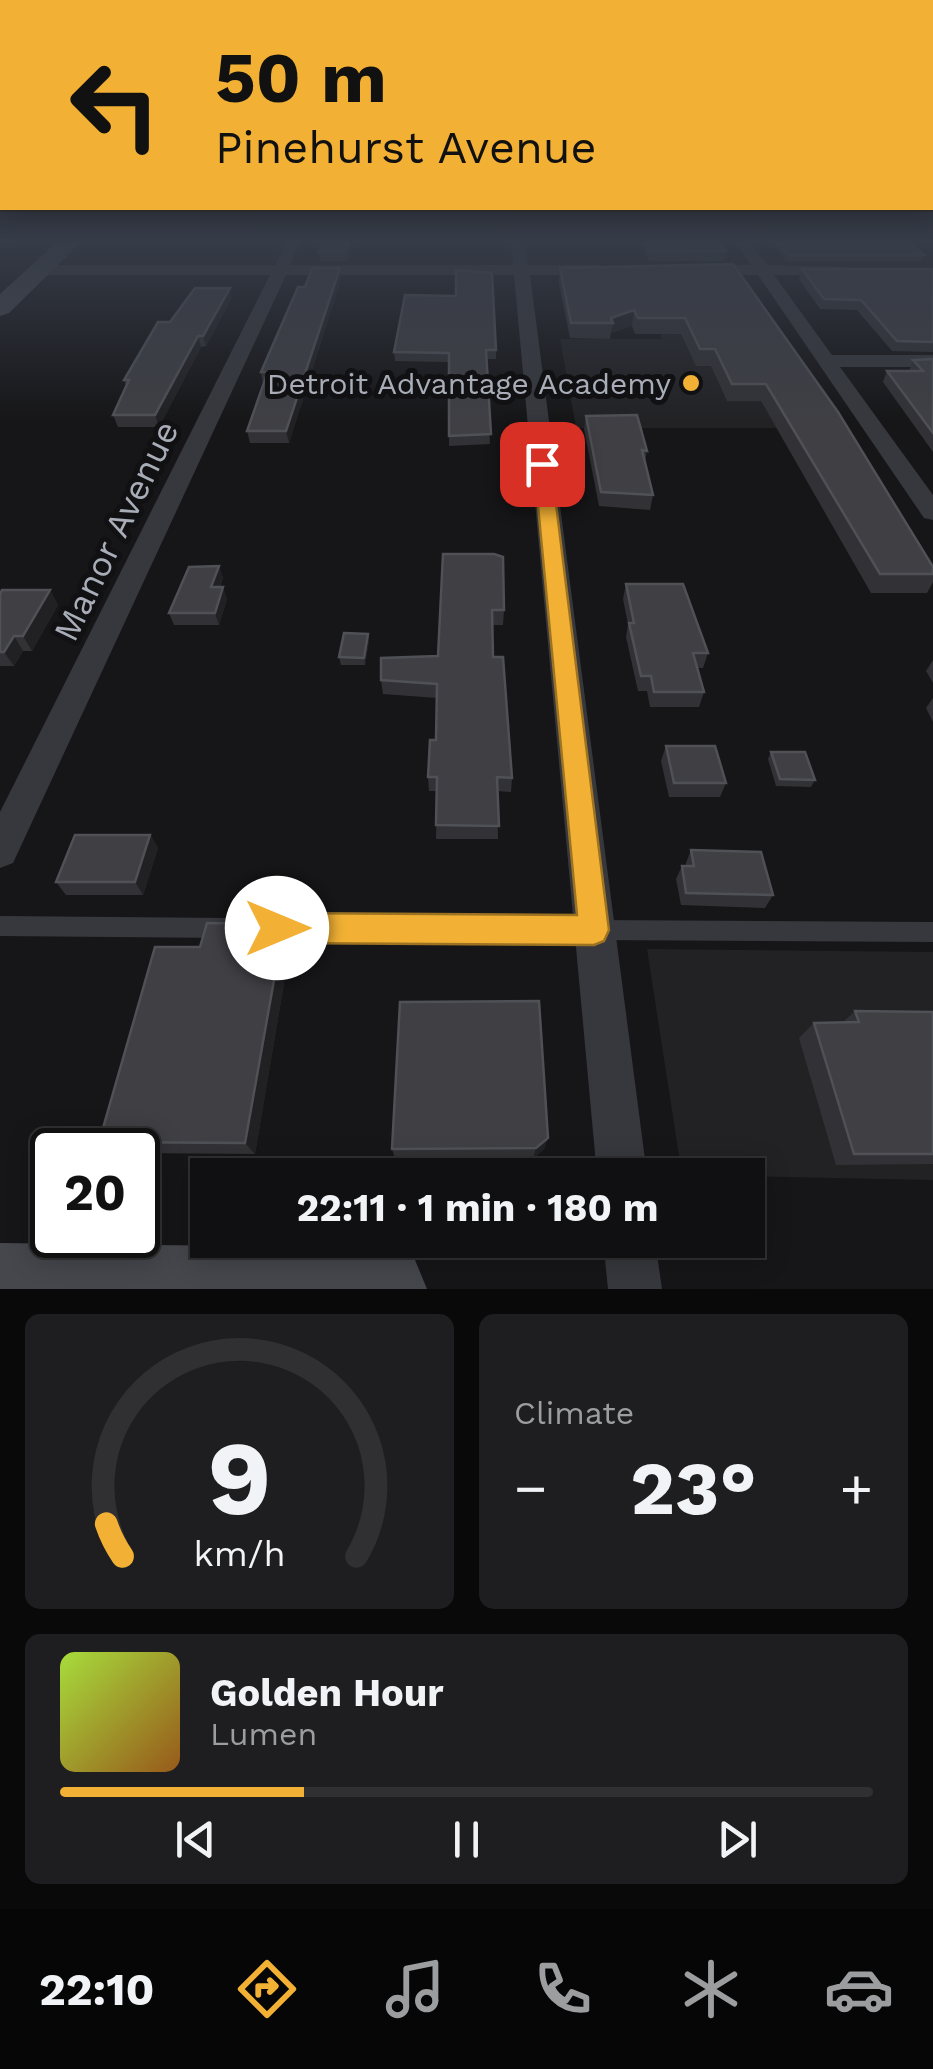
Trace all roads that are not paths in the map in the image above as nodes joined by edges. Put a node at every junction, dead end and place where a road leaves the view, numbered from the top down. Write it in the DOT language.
graph roads {
  1 [pos="266,301"];
  2 [pos="525,301"];
  3 [pos="784,301"];
  4 [pos="825,361"];
  5 [pos="933,361"];
  6 [pos="931,507"];
  7 [pos="0,851"];
  8 [pos="0,926"];
  9 [pos="594,930"];
  10 [pos="933,932"];
  11 [pos="620,1158"];
  12 [pos="632,1258"];
  13 [pos="0,1284"];
  14 [pos="386,1289"];
  15 [pos="635,1289"];
  1 -- 7 [label="street, Manor Avenue"];
  2 -- 9 [label="street"];
  3 -- 4 [label="street"];
  4 -- 5 [label="street"];
  4 -- 6 [label="street"];
  8 -- 9 [label="lane"];
  9 -- 10 [label="lane"];
  9 -- 11 [label="street"];
  12 -- 15 [label="street"];
  13 -- 14 [label="street"];
}
